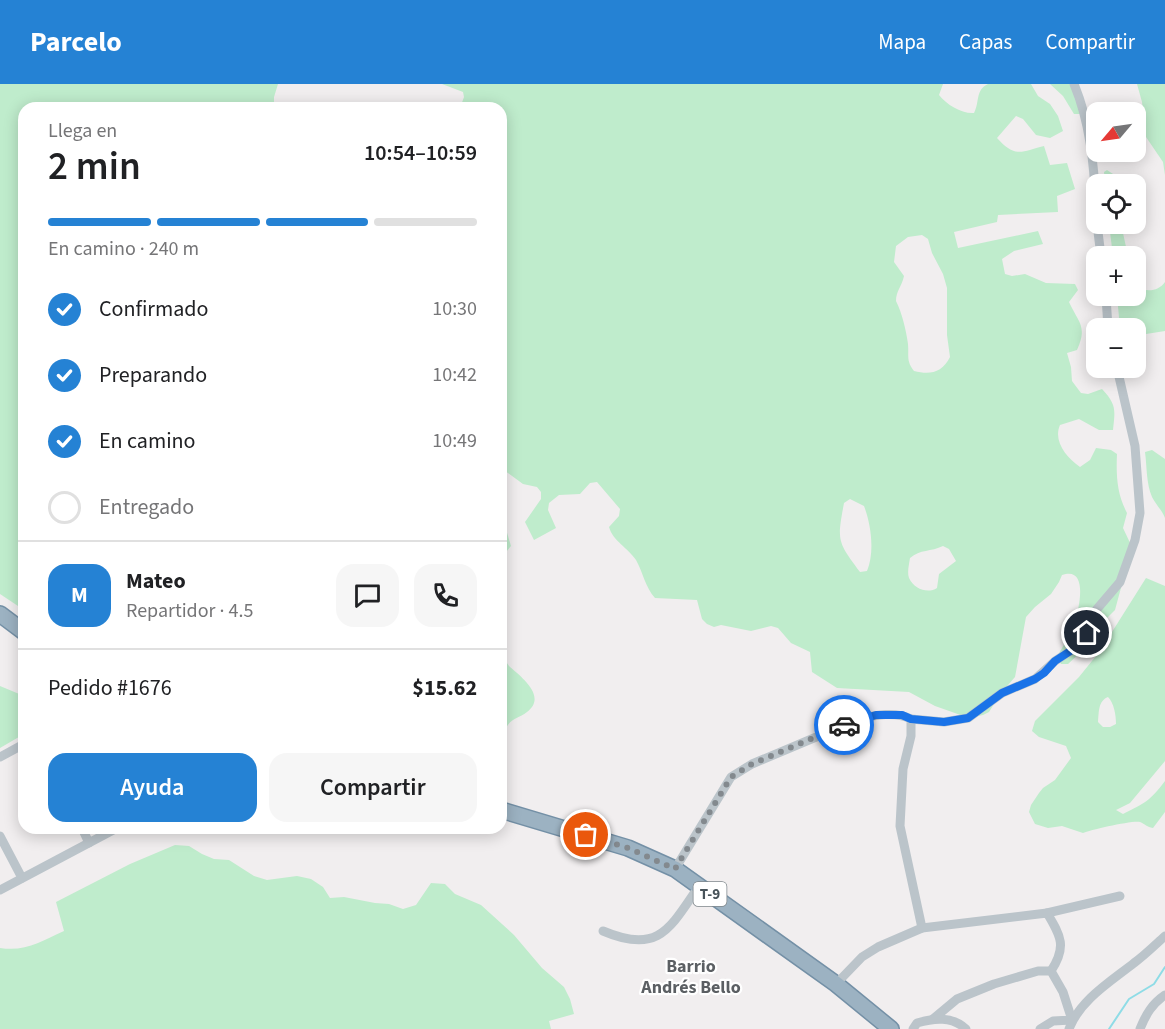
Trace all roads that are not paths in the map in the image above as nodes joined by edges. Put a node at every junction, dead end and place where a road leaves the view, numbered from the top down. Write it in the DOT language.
graph roads {
  1 [pos="1074,84"];
  2 [pos="1092,174"];
  3 [pos="1119,378"];
  4 [pos="0,614"];
  5 [pos="18,628"];
  6 [pos="911,719"];
  7 [pos="18,747"];
  8 [pos="0,757"];
  9 [pos="507,812"];
  10 [pos="85,834"];
  11 [pos="106,834"];
  12 [pos="0,836"];
  13 [pos="89,843"];
  14 [pos="675,869"];
  15 [pos="22,878"];
  16 [pos="699,886"];
  17 [pos="0,890"];
  18 [pos="1120,896"];
  19 [pos="1047,913"];
  20 [pos="922,928"];
  21 [pos="603,931"];
  22 [pos="1165,936"];
  23 [pos="1051,971"];
  24 [pos="836,984"];
  25 [pos="1165,995"];
  26 [pos="933,1018"];
  27 [pos="1071,1025"];
  28 [pos="891,1029"];
  29 [pos="914,1029"];
  30 [pos="966,1029"];
  31 [pos="1040,1029"];
  32 [pos="1140,1029"];
  1 -- 2 [label="street"];
  3 -- 6 [label="street"];
  4 -- 5 [label="highway"];
  6 -- 14 [label="street"];
  6 -- 20 [label="street"];
  7 -- 8 [label="street"];
  9 -- 14 [label="highway, T-9"];
  10 -- 13 [label="street"];
  11 -- 13 [label="street"];
  12 -- 15 [label="street"];
  13 -- 15 [label="street"];
  14 -- 16 [label="highway, T-9"];
  15 -- 17 [label="street"];
  16 -- 21 [label="street"];
  16 -- 24 [label="highway, T-9"];
  18 -- 19 [label="street"];
  19 -- 20 [label="street"];
  19 -- 23 [label="street"];
  20 -- 24 [label="street"];
  22 -- 27 [label="street"];
  23 -- 26 [label="street"];
  23 -- 27 [label="street"];
  24 -- 28 [label="highway, T-9"];
  25 -- 32 [label="street"];
  26 -- 29 [label="street"];
  26 -- 30 [label="street"];
  27 -- 31 [label="street"];
}
